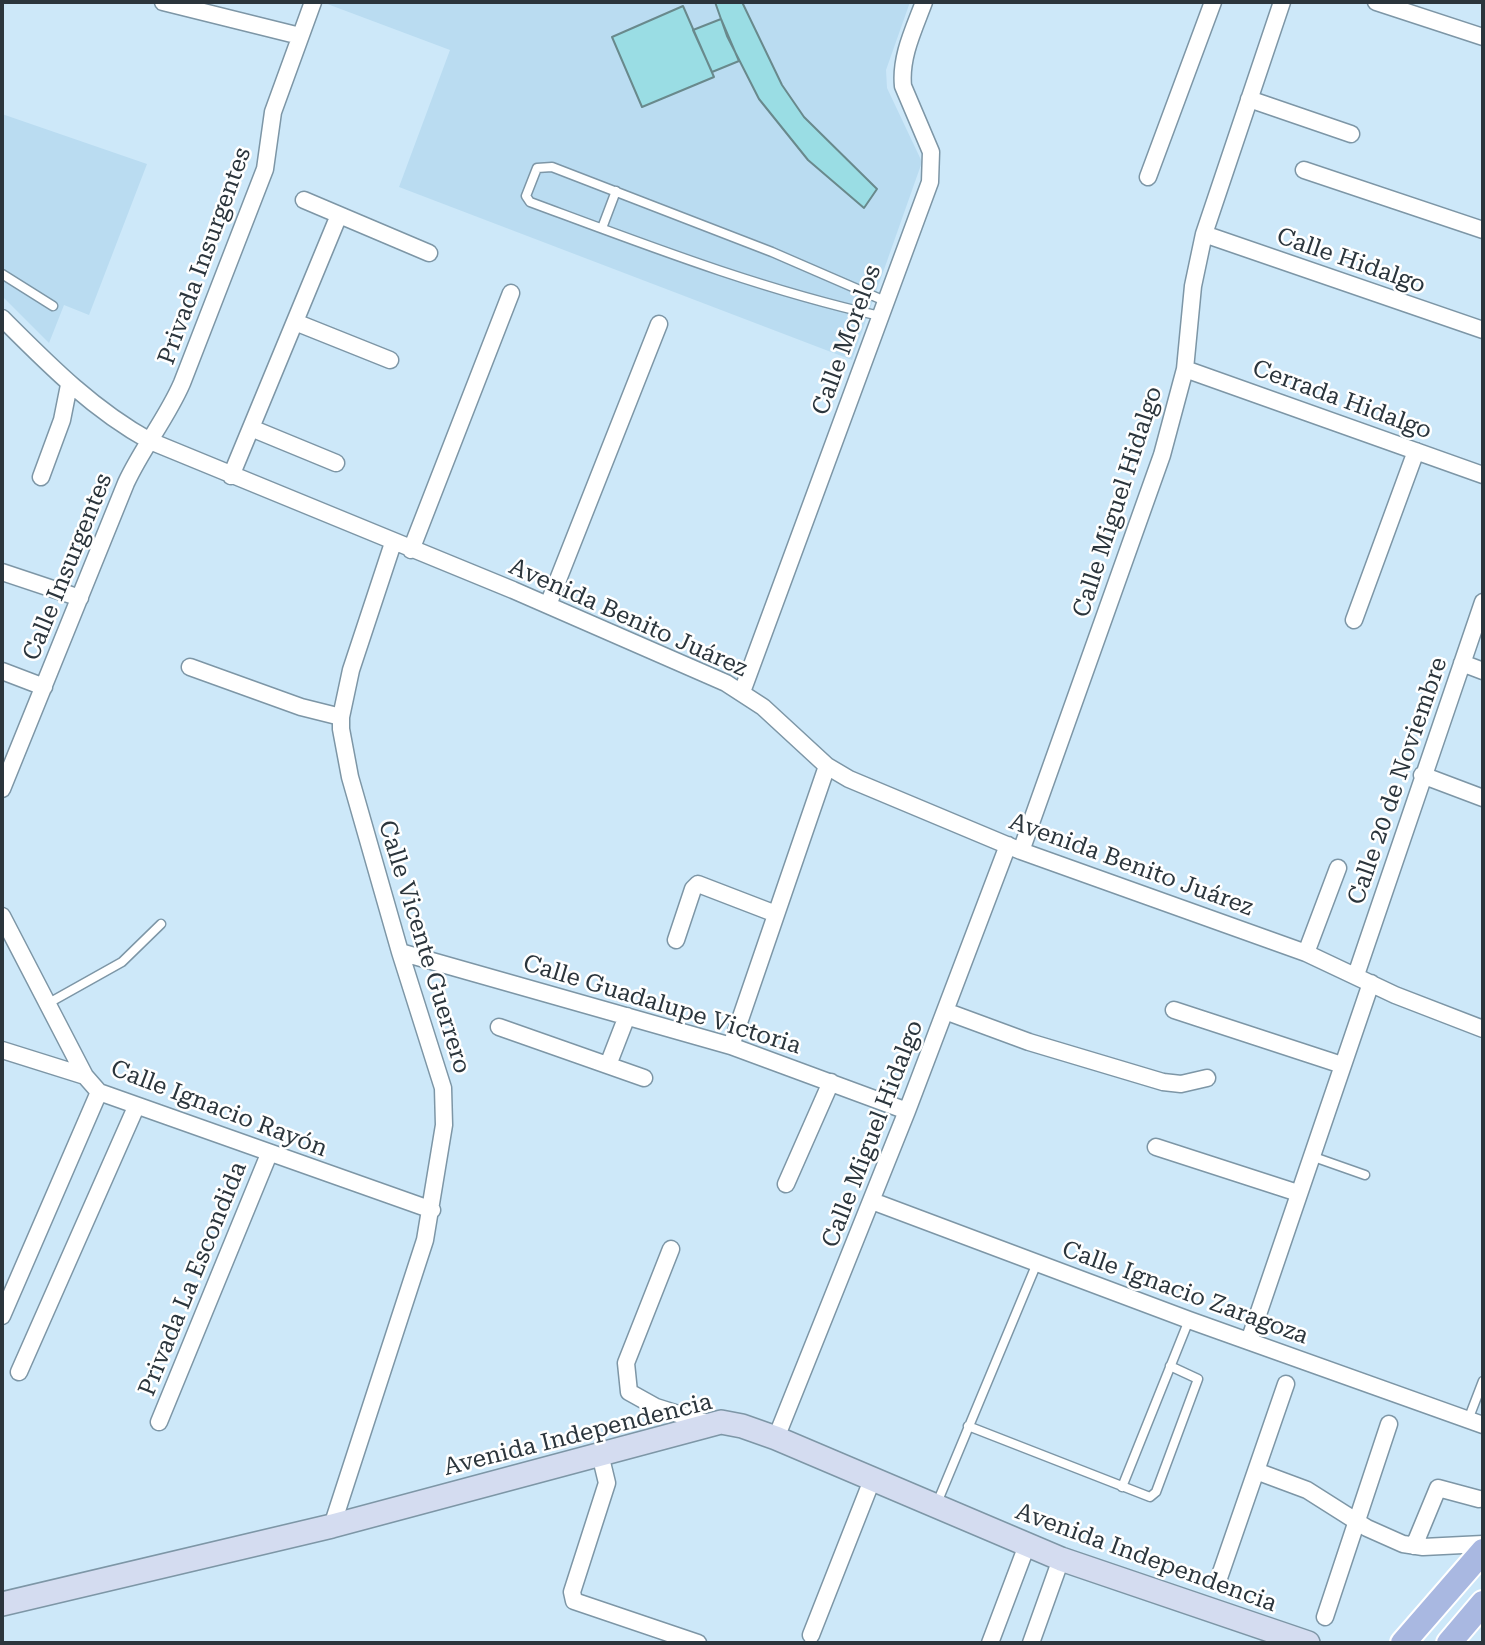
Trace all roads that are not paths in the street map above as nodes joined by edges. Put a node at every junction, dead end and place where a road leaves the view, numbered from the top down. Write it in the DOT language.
graph roads {
  1 [pos="163,2"];
  2 [pos="313,2"];
  3 [pos="924,2"];
  4 [pos="1213,2"];
  5 [pos="1282,2"];
  6 [pos="1376,2"];
  7 [pos="300,36"];
  8 [pos="1483,37"];
  9 [pos="1250,99"];
  10 [pos="1352,134"];
  11 [pos="1304,170"];
  12 [pos="1148,177"];
  13 [pos="616,191"];
  14 [pos="304,200"];
  15 [pos="339,215"];
  16 [pos="602,228"];
  17 [pos="1483,230"];
  18 [pos="1204,234"];
  19 [pos="429,253"];
  20 [pos="2,274"];
  21 [pos="510,293"];
  22 [pos="53,306"];
  23 [pos="883,309"];
  24 [pos="2,318"];
  25 [pos="295,322"];
  26 [pos="659,324"];
  27 [pos="1483,330"];
  28 [pos="390,360"];
  29 [pos="1185,369"];
  30 [pos="69,385"];
  31 [pos="251,428"];
  32 [pos="150,441"];
  33 [pos="1416,451"];
  34 [pos="336,463"];
  35 [pos="1483,475"];
  36 [pos="231,476"];
  37 [pos="41,477"];
  38 [pos="393,543"];
  39 [pos="411,550"];
  40 [pos="2,572"];
  41 [pos="80,598"];
  42 [pos="1483,603"];
  43 [pos="548,605"];
  44 [pos="1354,620"];
  45 [pos="1462,663"];
  46 [pos="190,667"];
  47 [pos="2,671"];
  48 [pos="1483,671"];
  49 [pos="44,687"];
  50 [pos="742,692"];
  51 [pos="341,717"];
  52 [pos="827,766"];
  53 [pos="1422,775"];
  54 [pos="2,789"];
  55 [pos="1483,798"];
  56 [pos="1014,848"];
  57 [pos="1338,868"];
  58 [pos="776,914"];
  59 [pos="2,916"];
  60 [pos="161,924"];
  61 [pos="676,940"];
  62 [pos="400,952"];
  63 [pos="1306,953"];
  64 [pos="1356,975"];
  65 [pos="1371,983"];
  66 [pos="47,1004"];
  67 [pos="1174,1010"];
  68 [pos="945,1011"];
  69 [pos="627,1016"];
  70 [pos="499,1027"];
  71 [pos="1483,1029"];
  72 [pos="730,1046"];
  73 [pos="2,1050"];
  74 [pos="608,1065"];
  75 [pos="1342,1065"];
  76 [pos="85,1076"];
  77 [pos="644,1078"];
  78 [pos="1207,1078"];
  79 [pos="831,1082"];
  80 [pos="100,1091"];
  81 [pos="136,1107"];
  82 [pos="907,1111"];
  83 [pos="1156,1147"];
  84 [pos="269,1154"];
  85 [pos="1311,1156"];
  86 [pos="1365,1175"];
  87 [pos="786,1184"];
  88 [pos="1298,1193"];
  89 [pos="872,1201"];
  90 [pos="432,1210"];
  91 [pos="671,1249"];
  92 [pos="1037,1263"];
  93 [pos="2,1316"];
  94 [pos="1189,1320"];
  95 [pos="1249,1340"];
  96 [pos="1170,1366"];
  97 [pos="19,1372"];
  98 [pos="1483,1381"];
  99 [pos="1286,1384"];
  100 [pos="159,1422"];
  101 [pos="1476,1422"];
  102 [pos="710,1424"];
  103 [pos="1389,1424"];
  104 [pos="968,1426"];
  105 [pos="776,1438"];
  106 [pos="600,1454"];
  107 [pos="1256,1471"];
  108 [pos="872,1480"];
  109 [pos="1122,1487"];
  110 [pos="1479,1499"];
  111 [pos="935,1505"];
  112 [pos="1356,1522"];
  113 [pos="332,1527"];
  114 [pos="1483,1544"];
  115 [pos="1027,1545"];
  116 [pos="1414,1546"];
  117 [pos="1483,1551"];
  118 [pos="1062,1559"];
  119 [pos="1219,1578"];
  120 [pos="1483,1603"];
  121 [pos="2,1604"];
  122 [pos="1325,1618"];
  123 [pos="811,1635"];
  124 [pos="698,1643"];
  125 [pos="990,1643"];
  126 [pos="1031,1643"];
  127 [pos="1308,1643"];
  128 [pos="1404,1643"];
  129 [pos="1449,1643"];
  1 -- 7 [label="street"];
  2 -- 7 [label="street, Privada Insurgentes"];
  3 -- 23 [label="street, Calle Morelos"];
  4 -- 12 [label="street"];
  5 -- 9 [label="street, Calle Miguel Hidalgo"];
  6 -- 8 [label="street"];
  7 -- 32 [label="street, Privada Insurgentes"];
  9 -- 10 [label="street"];
  9 -- 18 [label="street, Calle Miguel Hidalgo"];
  11 -- 17 [label="street"];
  13 -- 16 [label="lane"];
  13 -- 16 [label="lane"];
  13 -- 23 [label="lane"];
  14 -- 15 [label="street"];
  15 -- 19 [label="street"];
  15 -- 25 [label="street"];
  16 -- 23 [label="lane"];
  18 -- 27 [label="street, Calle Hidalgo"];
  18 -- 29 [label="street, Calle Miguel Hidalgo"];
  20 -- 22 [label="lane"];
  21 -- 39 [label="street"];
  23 -- 50 [label="street, Calle Morelos"];
  24 -- 30 [label="street, Avenida Benito Juárez"];
  25 -- 28 [label="street"];
  25 -- 31 [label="street"];
  26 -- 43 [label="street"];
  29 -- 33 [label="street, Cerrada Hidalgo"];
  29 -- 56 [label="street, Calle Miguel Hidalgo"];
  30 -- 32 [label="street, Avenida Benito Juárez"];
  30 -- 37 [label="street"];
  31 -- 34 [label="street"];
  31 -- 36 [label="street"];
  32 -- 36 [label="street, Avenida Benito Juárez"];
  32 -- 41 [label="street, Calle Insurgentes"];
  33 -- 35 [label="street, Cerrada Hidalgo"];
  33 -- 44 [label="street"];
  36 -- 38 [label="street, Avenida Benito Juárez"];
  38 -- 39 [label="street, Avenida Benito Juárez"];
  38 -- 51 [label="street, Calle Vicente Guerrero"];
  39 -- 43 [label="street, Avenida Benito Juárez"];
  40 -- 41 [label="street"];
  41 -- 49 [label="street, Calle Insurgentes"];
  42 -- 45 [label="street, Calle 20 de Noviembre"];
  43 -- 50 [label="street, Avenida Benito Juárez"];
  45 -- 48 [label="street"];
  45 -- 53 [label="street, Calle 20 de Noviembre"];
  46 -- 51 [label="street"];
  47 -- 49 [label="street"];
  49 -- 54 [label="street, Calle Insurgentes"];
  50 -- 52 [label="street, Avenida Benito Juárez"];
  51 -- 62 [label="street, Calle Vicente Guerrero"];
  52 -- 56 [label="street, Avenida Benito Juárez"];
  52 -- 58 [label="street"];
  53 -- 55 [label="street"];
  53 -- 64 [label="street, Calle 20 de Noviembre"];
  56 -- 63 [label="street, Avenida Benito Juárez"];
  56 -- 68 [label="street, Calle Miguel Hidalgo"];
  57 -- 63 [label="street"];
  58 -- 61 [label="street"];
  58 -- 72 [label="street"];
  59 -- 66 [label="street, Calle Ignacio Rayón"];
  60 -- 66 [label="lane"];
  62 -- 69 [label="street, Calle Guadalupe Victoria"];
  62 -- 90 [label="street, Calle Vicente Guerrero"];
  63 -- 64 [label="street, Avenida Benito Juárez"];
  64 -- 65 [label="street, Avenida Benito Juárez"];
  65 -- 71 [label="street, Avenida Benito Juárez"];
  65 -- 75 [label="street"];
  66 -- 76 [label="street, Calle Ignacio Rayón"];
  67 -- 75 [label="street"];
  68 -- 78 [label="street"];
  68 -- 82 [label="street, Calle Miguel Hidalgo"];
  69 -- 72 [label="street, Calle Guadalupe Victoria"];
  69 -- 74 [label="street"];
  70 -- 74 [label="street"];
  72 -- 79 [label="street, Calle Guadalupe Victoria"];
  73 -- 76 [label="street"];
  74 -- 77 [label="street"];
  75 -- 85 [label="street"];
  76 -- 80 [label="street, Calle Ignacio Rayón"];
  79 -- 82 [label="street, Calle Guadalupe Victoria"];
  79 -- 87 [label="street"];
  80 -- 81 [label="street, Calle Ignacio Rayón"];
  80 -- 93 [label="street"];
  81 -- 84 [label="street, Calle Ignacio Rayón"];
  81 -- 97 [label="street"];
  82 -- 89 [label="street, Calle Miguel Hidalgo"];
  83 -- 88 [label="street"];
  84 -- 90 [label="street, Calle Ignacio Rayón"];
  84 -- 100 [label="street, Privada La Escondida"];
  85 -- 86 [label="lane"];
  85 -- 88 [label="street"];
  88 -- 95 [label="street"];
  89 -- 92 [label="street, Calle Ignacio Zaragoza"];
  89 -- 105 [label="street, Calle Miguel Hidalgo"];
  90 -- 113 [label="street, Calle Vicente Guerrero"];
  91 -- 102 [label="street"];
  92 -- 94 [label="street, Calle Ignacio Zaragoza"];
  92 -- 104 [label="lane"];
  94 -- 95 [label="street, Calle Ignacio Zaragoza"];
  94 -- 96 [label="lane"];
  95 -- 101 [label="street, Calle Ignacio Zaragoza"];
  96 -- 109 [label="lane"];
  96 -- 109 [label="lane"];
  98 -- 101 [label="lane"];
  99 -- 107 [label="street"];
  102 -- 105 [label="street, Avenida Independencia"];
  102 -- 106 [label="street, Avenida Independencia"];
  103 -- 112 [label="street"];
  104 -- 109 [label="lane"];
  104 -- 111 [label="lane"];
  105 -- 108 [label="street, Avenida Independencia"];
  106 -- 113 [label="street, Avenida Independencia"];
  106 -- 124 [label="street"];
  107 -- 112 [label="street"];
  107 -- 119 [label="street"];
  108 -- 111 [label="street, Avenida Independencia"];
  108 -- 123 [label="street"];
  110 -- 116 [label="street"];
  111 -- 115 [label="street, Avenida Independencia"];
  112 -- 116 [label="street"];
  112 -- 122 [label="street"];
  113 -- 121 [label="street, Avenida Independencia"];
  114 -- 116 [label="street"];
  115 -- 118 [label="street, Avenida Independencia"];
  115 -- 125 [label="street"];
  117 -- 128 [label="main road"];
  118 -- 126 [label="street"];
  118 -- 127 [label="street, Avenida Independencia"];
  120 -- 129 [label="main road"];
}
